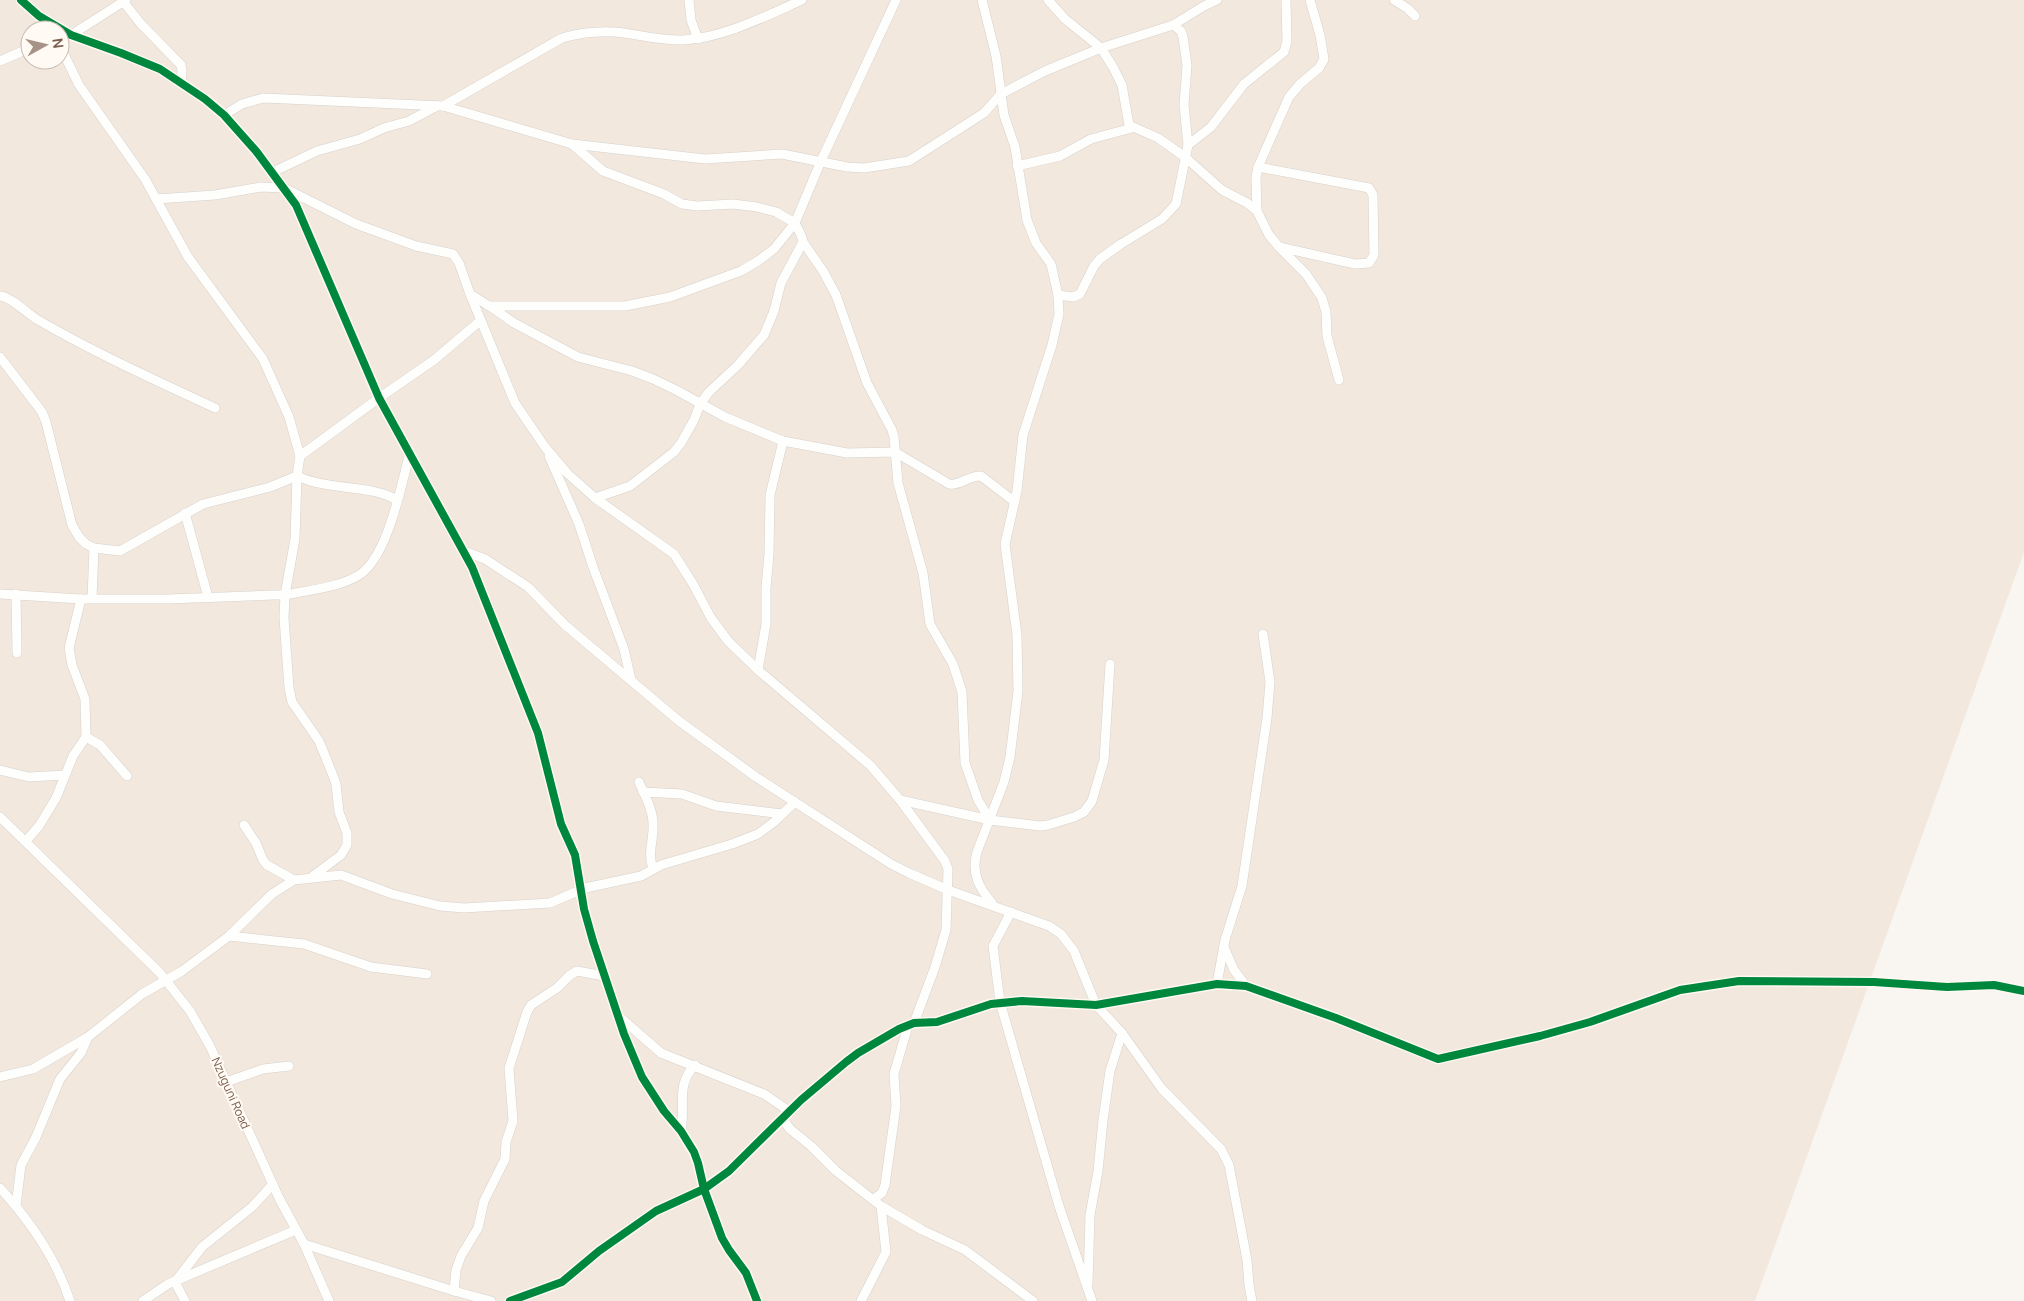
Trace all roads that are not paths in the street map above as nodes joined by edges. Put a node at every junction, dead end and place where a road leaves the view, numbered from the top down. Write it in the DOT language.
graph roads {
  1 [pos="21,0"];
  2 [pos="689,0"];
  3 [pos="802,0"];
  4 [pos="896,0"];
  5 [pos="982,0"];
  6 [pos="1048,0"];
  7 [pos="1217,0"];
  8 [pos="1286,0"];
  9 [pos="1310,0"];
  10 [pos="1394,0"];
  11 [pos="124,1"];
  12 [pos="1415,16"];
  13 [pos="1173,25"];
  14 [pos="71,35"];
  15 [pos="698,39"];
  16 [pos="1101,48"];
  17 [pos="20,52"];
  18 [pos="0,61"];
  19 [pos="70,68"];
  20 [pos="181,82"];
  21 [pos="1001,94"];
  22 [pos="440,106"];
  23 [pos="224,115"];
  24 [pos="1132,128"];
  25 [pos="572,144"];
  26 [pos="1188,145"];
  27 [pos="1185,157"];
  28 [pos="821,161"];
  29 [pos="1018,166"];
  30 [pos="1258,167"];
  31 [pos="273,172"];
  32 [pos="284,188"];
  33 [pos="156,199"];
  34 [pos="1257,211"];
  35 [pos="795,223"];
  36 [pos="802,242"];
  37 [pos="1278,247"];
  38 [pos="470,294"];
  39 [pos="1058,295"];
  40 [pos="0,296"];
  41 [pos="490,306"];
  42 [pos="480,320"];
  43 [pos="0,356"];
  44 [pos="1339,380"];
  45 [pos="379,398"];
  46 [pos="700,404"];
  47 [pos="216,408"];
  48 [pos="784,441"];
  49 [pos="545,447"];
  50 [pos="896,452"];
  51 [pos="300,456"];
  52 [pos="409,456"];
  53 [pos="297,476"];
  54 [pos="595,498"];
  55 [pos="397,500"];
  56 [pos="1015,502"];
  57 [pos="185,513"];
  58 [pos="94,548"];
  59 [pos="464,551"];
  60 [pos="0,594"];
  61 [pos="16,594"];
  62 [pos="285,594"];
  63 [pos="208,597"];
  64 [pos="92,598"];
  65 [pos="81,599"];
  66 [pos="1263,634"];
  67 [pos="17,653"];
  68 [pos="1110,664"];
  69 [pos="758,670"];
  70 [pos="632,680"];
  71 [pos="86,737"];
  72 [pos="0,770"];
  73 [pos="65,775"];
  74 [pos="127,776"];
  75 [pos="639,782"];
  76 [pos="643,792"];
  77 [pos="900,800"];
  78 [pos="795,802"];
  79 [pos="782,814"];
  80 [pos="0,817"];
  81 [pos="990,820"];
  82 [pos="244,825"];
  83 [pos="26,841"];
  84 [pos="653,868"];
  85 [pos="311,877"];
  86 [pos="294,880"];
  87 [pos="948,890"];
  88 [pos="580,891"];
  89 [pos="994,905"];
  90 [pos="1012,912"];
  91 [pos="229,936"];
  92 [pos="1224,946"];
  93 [pos="427,974"];
  94 [pos="604,976"];
  95 [pos="166,979"];
  96 [pos="1216,984"];
  97 [pos="1246,986"];
  98 [pos="2024,991"];
  99 [pos="1000,1002"];
  100 [pos="1096,1005"];
  101 [pos="620,1017"];
  102 [pos="911,1024"];
  103 [pos="1122,1033"];
  104 [pos="88,1037"];
  105 [pos="695,1065"];
  106 [pos="290,1066"];
  107 [pos="0,1077"];
  108 [pos="226,1082"];
  109 [pos="785,1115"];
  110 [pos="681,1131"];
  111 [pos="273,1184"];
  112 [pos="0,1188"];
  113 [pos="704,1189"];
  114 [pos="877,1203"];
  115 [pos="16,1206"];
  116 [pos="296,1230"];
  117 [pos="304,1244"];
  118 [pos="175,1282"];
  119 [pos="1088,1289"];
  120 [pos="454,1291"];
  121 [pos="70,1301"];
  122 [pos="143,1301"];
  123 [pos="185,1301"];
  124 [pos="329,1301"];
  125 [pos="491,1301"];
  126 [pos="510,1301"];
  127 [pos="756,1301"];
  128 [pos="861,1301"];
  129 [pos="1033,1301"];
  130 [pos="1092,1301"];
  131 [pos="1252,1301"];
  1 -- 14 [label="street"];
  2 -- 15 [label="street"];
  3 -- 15 [label="street"];
  4 -- 28 [label="street"];
  5 -- 21 [label="street"];
  6 -- 16 [label="street"];
  7 -- 13 [label="street"];
  8 -- 26 [label="street"];
  9 -- 30 [label="street"];
  10 -- 12 [label="street"];
  11 -- 14 [label="street"];
  11 -- 20 [label="street"];
  13 -- 16 [label="street"];
  13 -- 26 [label="street"];
  14 -- 20 [label="street"];
  15 -- 22 [label="street"];
  16 -- 21 [label="street"];
  16 -- 24 [label="street"];
  17 -- 18 [label="street"];
  19 -- 33 [label="street"];
  20 -- 23 [label="street"];
  21 -- 28 [label="street"];
  21 -- 29 [label="street"];
  22 -- 23 [label="street"];
  22 -- 25 [label="street"];
  22 -- 31 [label="street"];
  23 -- 31 [label="street"];
  24 -- 27 [label="street"];
  24 -- 29 [label="street"];
  25 -- 28 [label="street"];
  25 -- 35 [label="street"];
  26 -- 27 [label="street"];
  27 -- 34 [label="street"];
  27 -- 39 [label="street"];
  28 -- 35 [label="street"];
  29 -- 39 [label="street"];
  30 -- 34 [label="street"];
  30 -- 37 [label="street"];
  31 -- 32 [label="street"];
  32 -- 33 [label="street"];
  32 -- 38 [label="street"];
  32 -- 45 [label="street"];
  33 -- 51 [label="street"];
  34 -- 37 [label="street"];
  35 -- 36 [label="street"];
  35 -- 41 [label="street"];
  36 -- 46 [label="street"];
  36 -- 50 [label="street"];
  37 -- 44 [label="street"];
  38 -- 41 [label="street"];
  38 -- 42 [label="street"];
  39 -- 56 [label="street"];
  40 -- 47 [label="street"];
  41 -- 46 [label="street"];
  42 -- 45 [label="street"];
  42 -- 49 [label="street"];
  43 -- 58 [label="street"];
  45 -- 51 [label="street"];
  45 -- 52 [label="street"];
  46 -- 48 [label="street"];
  46 -- 54 [label="street"];
  48 -- 50 [label="street"];
  48 -- 69 [label="street"];
  49 -- 54 [label="street"];
  49 -- 70 [label="street"];
  50 -- 56 [label="street"];
  50 -- 81 [label="street"];
  51 -- 53 [label="street"];
  52 -- 55 [label="street"];
  52 -- 59 [label="street"];
  53 -- 55 [label="street"];
  53 -- 57 [label="street"];
  53 -- 62 [label="street"];
  54 -- 69 [label="street"];
  55 -- 62 [label="street"];
  56 -- 81 [label="street"];
  57 -- 58 [label="street"];
  57 -- 63 [label="street"];
  58 -- 64 [label="street"];
  59 -- 70 [label="street"];
  59 -- 88 [label="street"];
  60 -- 61 [label="street"];
  61 -- 65 [label="street"];
  61 -- 67 [label="street"];
  62 -- 63 [label="street"];
  62 -- 85 [label="street"];
  63 -- 64 [label="street"];
  64 -- 65 [label="street"];
  65 -- 71 [label="street"];
  66 -- 92 [label="street"];
  68 -- 81 [label="street"];
  69 -- 77 [label="street"];
  70 -- 78 [label="street"];
  71 -- 73 [label="street"];
  71 -- 74 [label="street"];
  72 -- 73 [label="street"];
  73 -- 83 [label="street"];
  75 -- 76 [label="street"];
  76 -- 79 [label="street"];
  76 -- 84 [label="street"];
  77 -- 81 [label="street"];
  77 -- 87 [label="street"];
  78 -- 79 [label="street"];
  78 -- 87 [label="street"];
  79 -- 84 [label="street"];
  80 -- 83 [label="street, Nzuguni Road"];
  81 -- 89 [label="street"];
  82 -- 86 [label="street"];
  83 -- 95 [label="street, Nzuguni Road"];
  84 -- 88 [label="street"];
  85 -- 86 [label="street"];
  85 -- 88 [label="street"];
  86 -- 91 [label="street"];
  87 -- 89 [label="street"];
  87 -- 102 [label="street"];
  88 -- 94 [label="street"];
  89 -- 90 [label="street"];
  90 -- 99 [label="street"];
  90 -- 100 [label="street"];
  91 -- 93 [label="street"];
  91 -- 95 [label="street"];
  92 -- 96 [label="street"];
  92 -- 97 [label="street"];
  94 -- 101 [label="street"];
  94 -- 120 [label="street"];
  95 -- 104 [label="street"];
  95 -- 108 [label="street, Nzuguni Road"];
  96 -- 97 [label="street"];
  96 -- 100 [label="street"];
  97 -- 98 [label="street"];
  99 -- 100 [label="street"];
  99 -- 102 [label="street"];
  99 -- 119 [label="street"];
  100 -- 103 [label="street"];
  101 -- 105 [label="street"];
  101 -- 110 [label="street"];
  102 -- 109 [label="street"];
  102 -- 114 [label="street"];
  103 -- 119 [label="street"];
  103 -- 131 [label="street"];
  104 -- 107 [label="street"];
  104 -- 115 [label="street"];
  105 -- 109 [label="street"];
  105 -- 110 [label="street"];
  106 -- 108 [label="street"];
  108 -- 111 [label="street, Nzuguni Road"];
  109 -- 113 [label="street"];
  109 -- 114 [label="street"];
  110 -- 113 [label="street"];
  111 -- 116 [label="street, Nzuguni Road"];
  111 -- 118 [label="street"];
  112 -- 115 [label="street"];
  113 -- 126 [label="street"];
  113 -- 127 [label="street"];
  114 -- 128 [label="street"];
  114 -- 129 [label="street"];
  115 -- 121 [label="street"];
  116 -- 117 [label="street, Nzuguni Road"];
  116 -- 118 [label="street"];
  117 -- 120 [label="street"];
  117 -- 124 [label="street, Nzuguni Road"];
  118 -- 122 [label="street"];
  118 -- 123 [label="street"];
  119 -- 130 [label="street"];
  120 -- 125 [label="street"];
}
